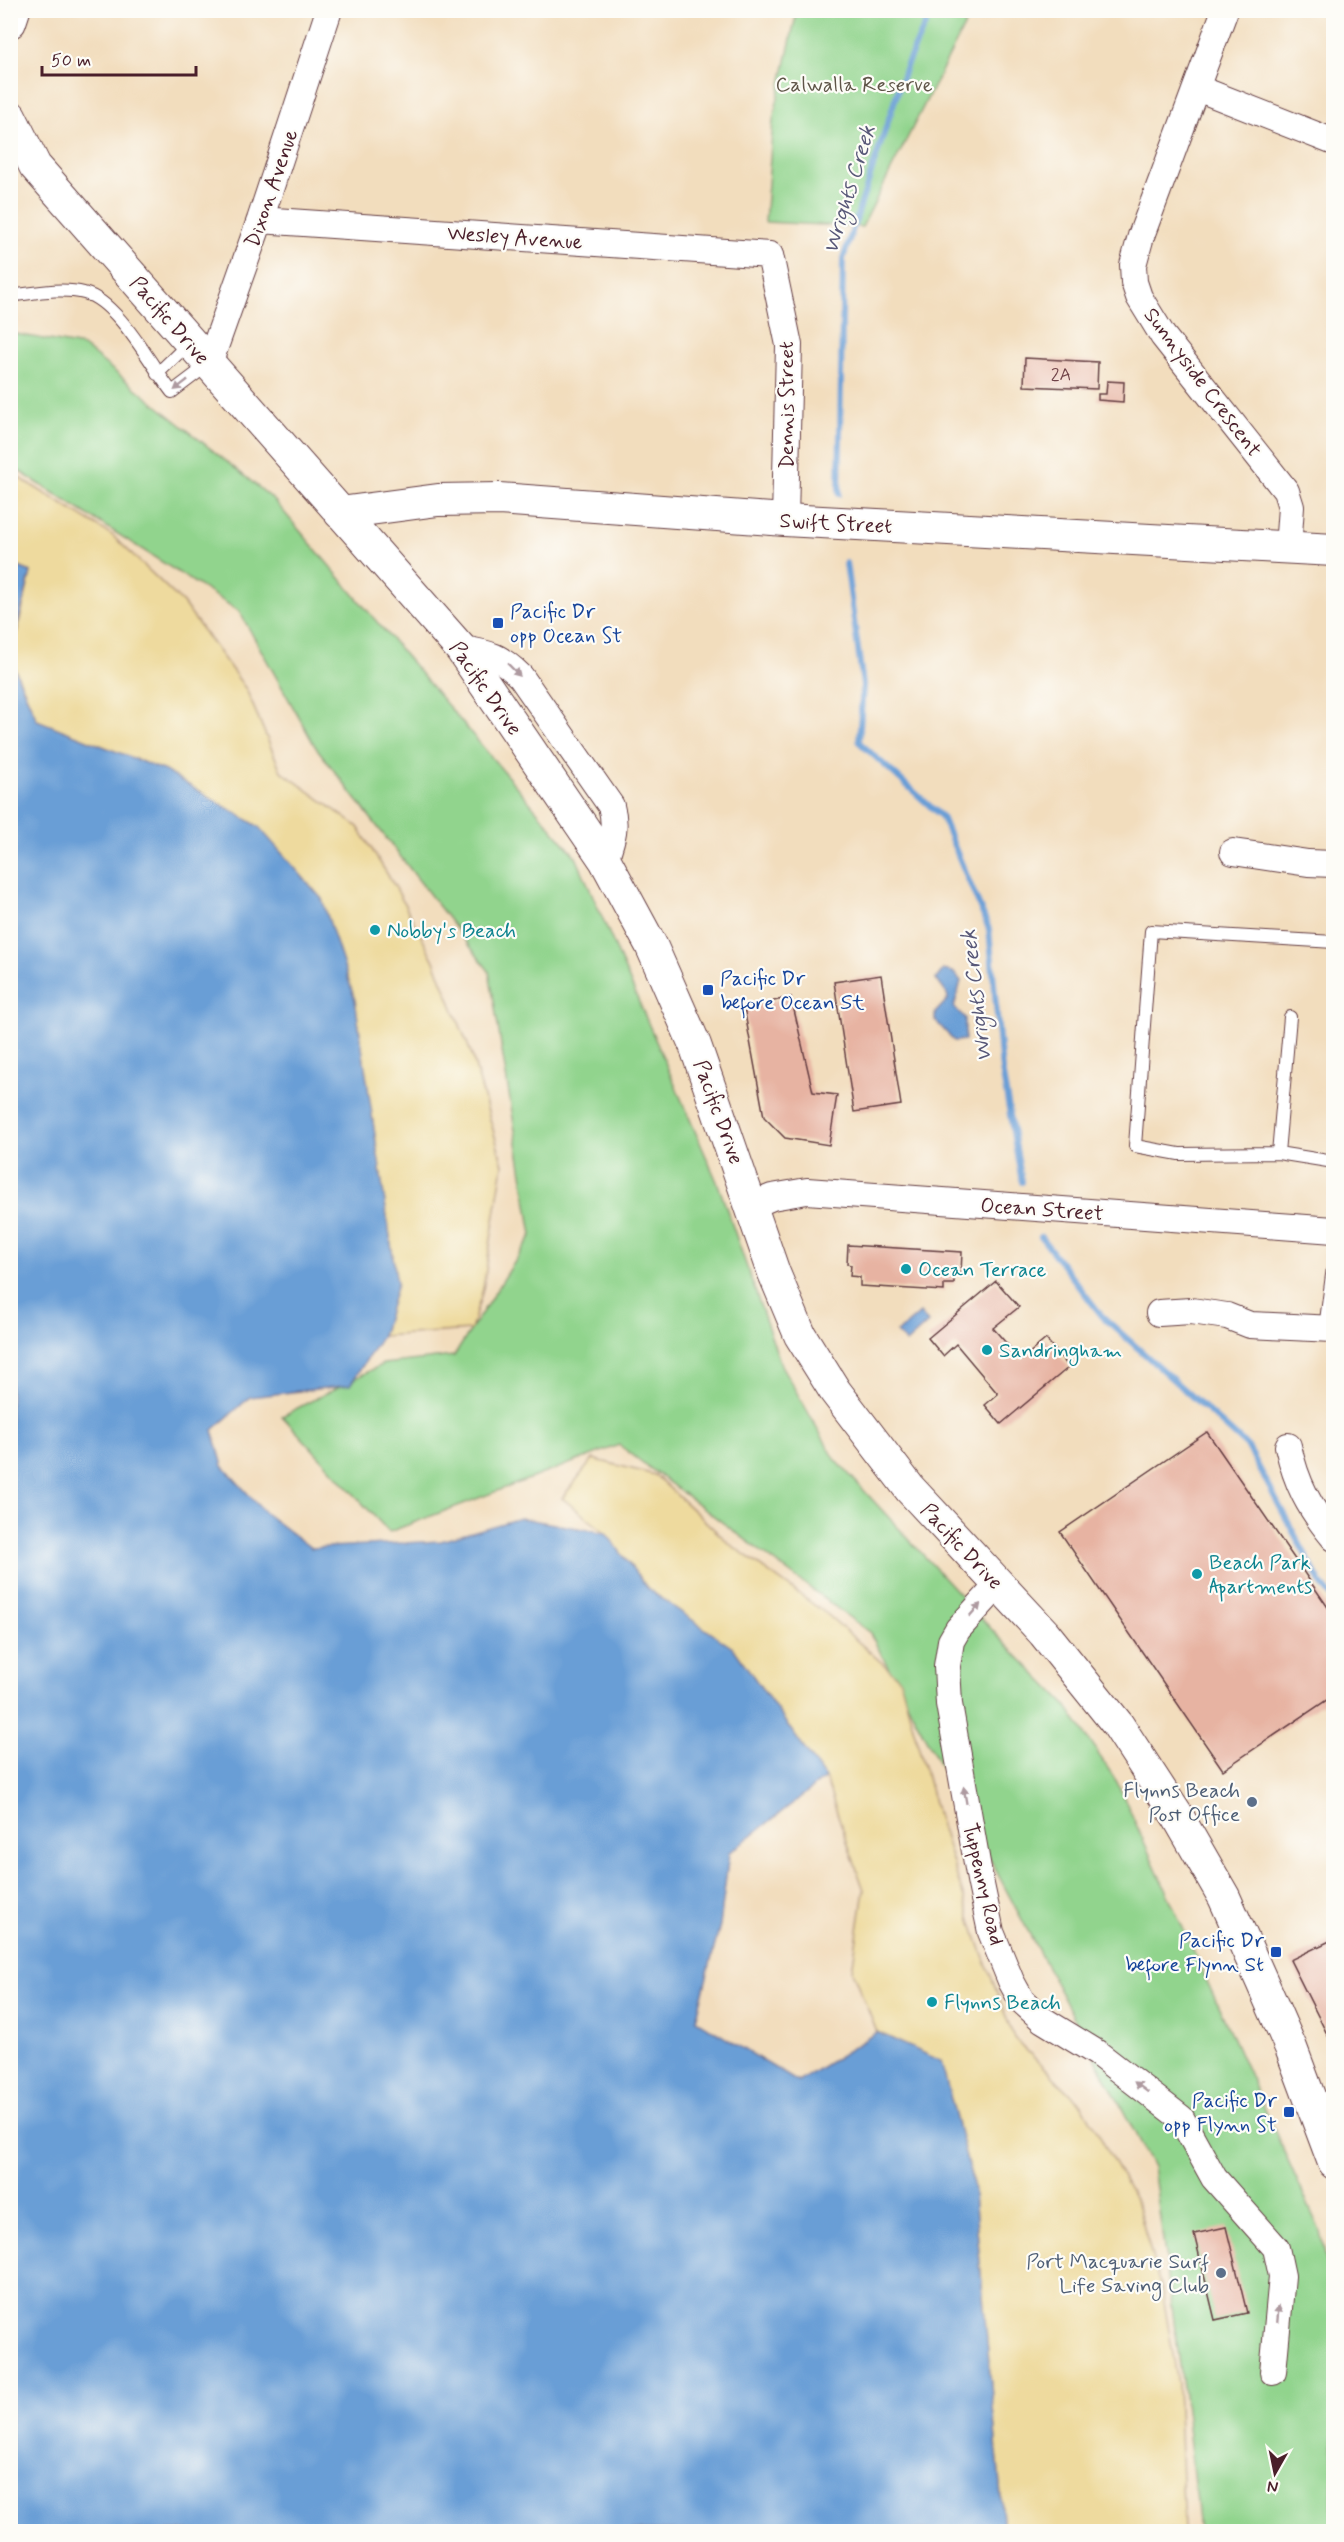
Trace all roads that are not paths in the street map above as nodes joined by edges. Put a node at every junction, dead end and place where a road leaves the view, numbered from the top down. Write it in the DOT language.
graph roads {
  1 [pos="14,10"];
  2 [pos="329,10"];
  3 [pos="1225,10"];
  4 [pos="10,22"];
  5 [pos="1197,88"];
  6 [pos="10,116"];
  7 [pos="1334,142"];
  8 [pos="260,220"];
  9 [pos="770,255"];
  10 [pos="10,296"];
  11 [pos="199,354"];
  12 [pos="157,374"];
  13 [pos="340,513"];
  14 [pos="785,520"];
  15 [pos="1288,548"];
  16 [pos="1334,550"];
  17 [pos="1233,852"];
  18 [pos="1334,864"];
  19 [pos="1334,942"];
  20 [pos="1290,1017"];
  21 [pos="1278,1153"];
  22 [pos="1334,1162"];
  23 [pos="753,1206"];
  24 [pos="1334,1230"];
  25 [pos="1334,1260"];
  26 [pos="1159,1313"];
  27 [pos="1329,1328"];
  28 [pos="1288,1446"];
  29 [pos="1334,1538"];
  30 [pos="998,1584"];
  31 [pos="1327,2127"];
  32 [pos="1334,2163"];
  33 [pos="1273,2372"];
  1 -- 4 [label="street"];
  2 -- 8 [label="street, Dixon Avenue"];
  3 -- 5 [label="street, Sunnyside Crescent"];
  5 -- 7 [label="street"];
  5 -- 15 [label="street, Sunnyside Crescent"];
  6 -- 11 [label="street, Pacific Drive"];
  8 -- 9 [label="street, Wesley Avenue"];
  8 -- 11 [label="street, Dixon Avenue"];
  9 -- 14 [label="street, Dennis Street"];
  10 -- 12 [label="lane"];
  11 -- 12 [label="lane"];
  11 -- 12 [label="lane, one-way"];
  11 -- 13 [label="street, Pacific Drive"];
  13 -- 14 [label="street, Swift Street"];
  13 -- 23 [label="street, Pacific Drive"];
  14 -- 15 [label="street, Swift Street"];
  15 -- 16 [label="street, Swift Street"];
  17 -- 18 [label="street"];
  19 -- 21 [label="lane"];
  20 -- 21 [label="lane"];
  21 -- 22 [label="lane"];
  23 -- 24 [label="street, Ocean Street"];
  23 -- 30 [label="street, Pacific Drive"];
  25 -- 27 [label="lane"];
  26 -- 27 [label="street"];
  28 -- 29 [label="street"];
  30 -- 31 [label="street, Pacific Drive"];
  33 -- 30 [label="street, Tuppenny Road, one-way"];
  31 -- 32 [label="street, Pacific Drive"];
}
